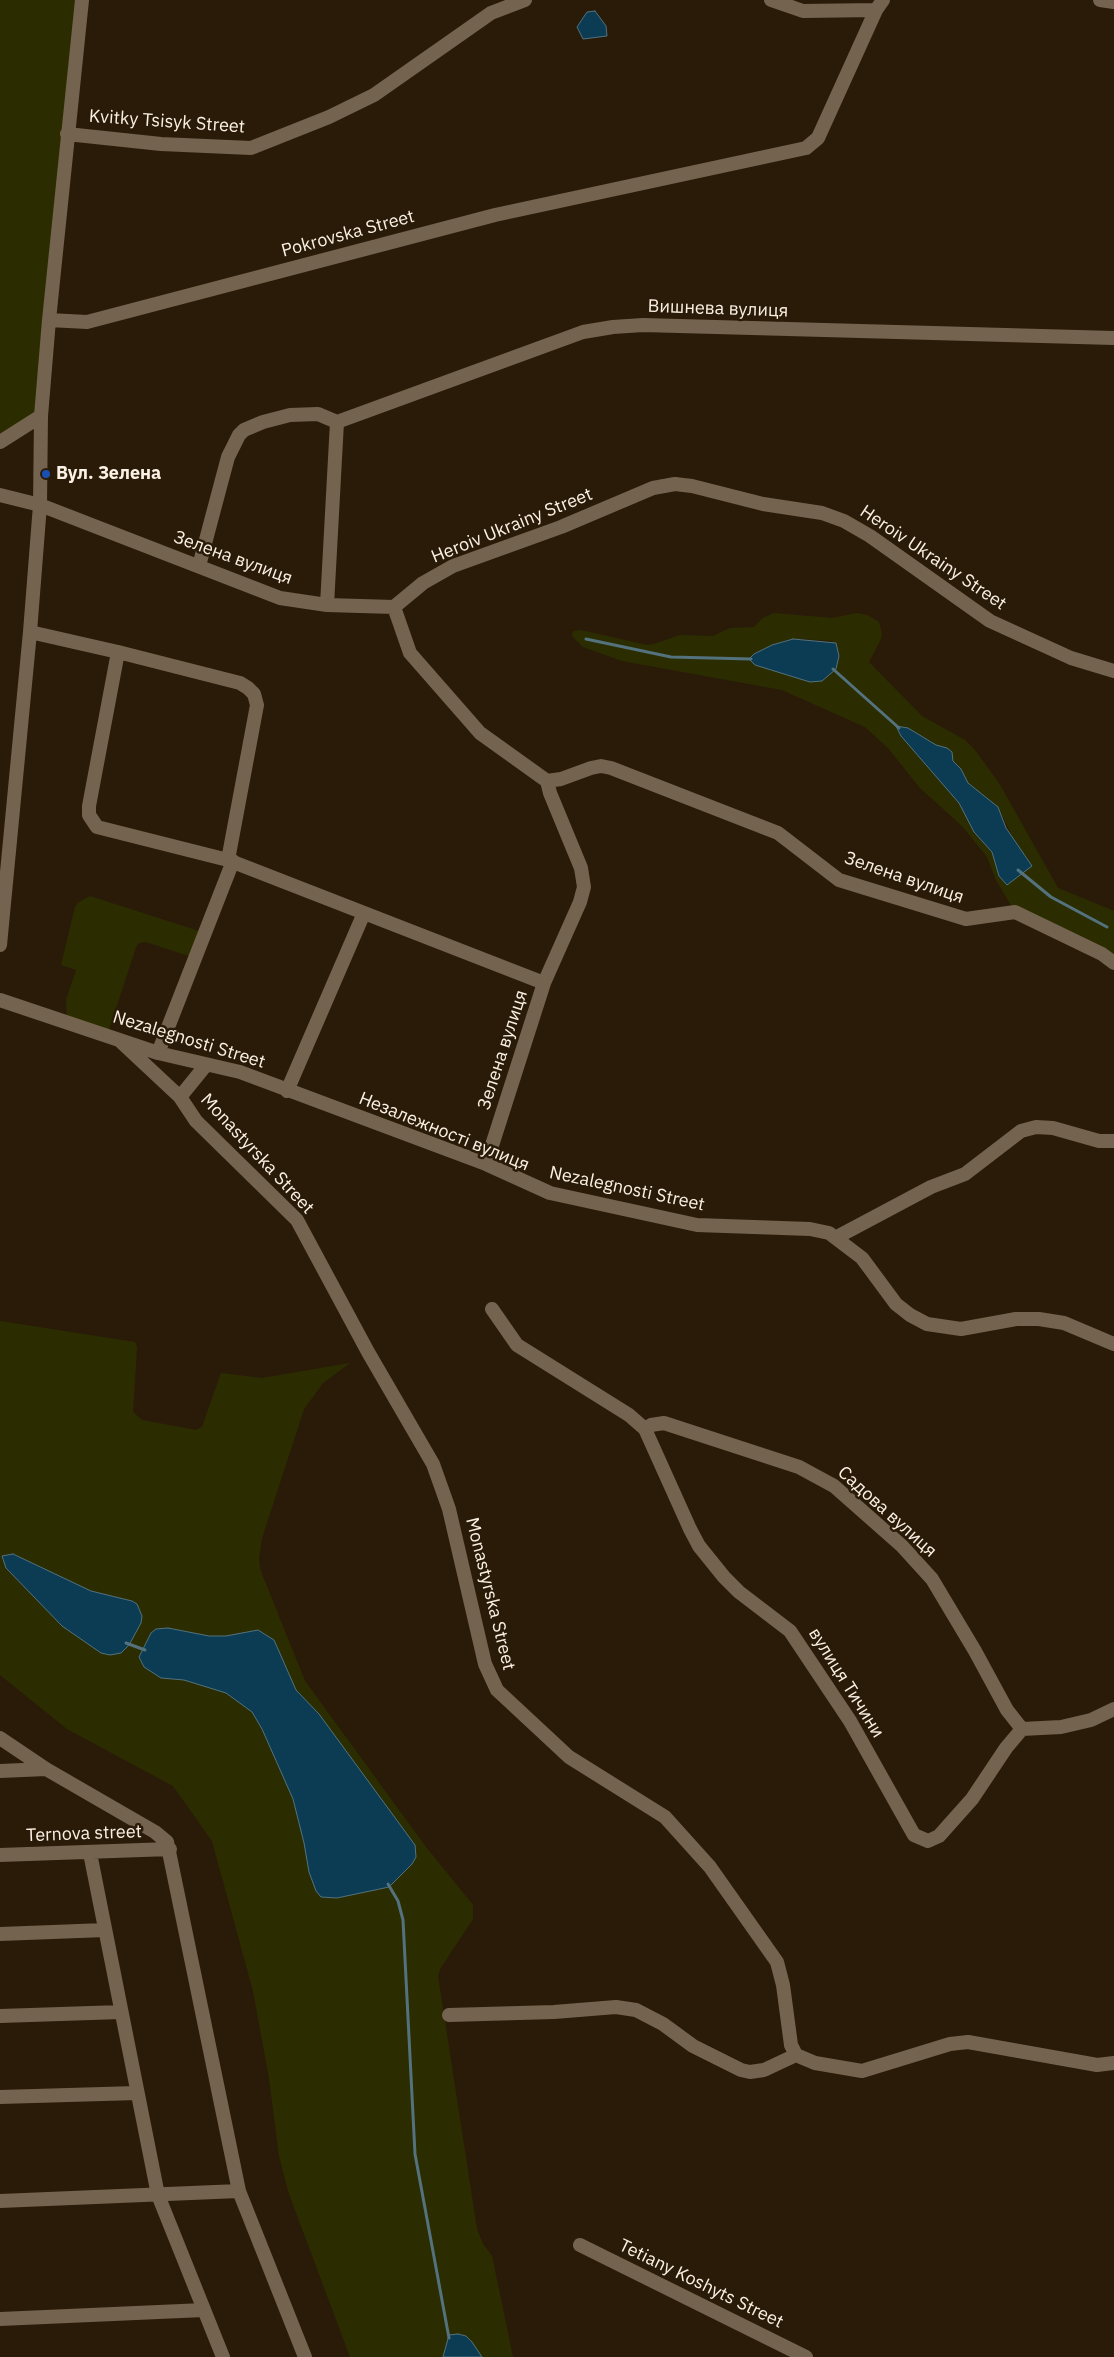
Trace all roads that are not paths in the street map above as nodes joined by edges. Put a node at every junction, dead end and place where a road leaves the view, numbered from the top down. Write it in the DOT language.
graph roads {
  1 [pos="82,0"];
  2 [pos="525,0"];
  3 [pos="771,0"];
  4 [pos="1100,0"];
  5 [pos="1114,2"];
  6 [pos="879,5"];
  7 [pos="68,134"];
  8 [pos="49,320"];
  9 [pos="1114,338"];
  10 [pos="41,416"];
  11 [pos="337,422"];
  12 [pos="0,442"];
  13 [pos="0,495"];
  14 [pos="40,505"];
  15 [pos="200,566"];
  16 [pos="327,604"];
  17 [pos="394,607"];
  18 [pos="30,632"];
  19 [pos="118,652"];
  20 [pos="1114,671"];
  21 [pos="548,781"];
  22 [pos="230,861"];
  23 [pos="364,913"];
  24 [pos="0,945"];
  25 [pos="1114,963"];
  26 [pos="544,983"];
  27 [pos="0,1000"];
  28 [pos="119,1040"];
  29 [pos="158,1053"];
  30 [pos="206,1065"];
  31 [pos="287,1091"];
  32 [pos="180,1097"];
  33 [pos="1114,1140"];
  34 [pos="486,1164"];
  35 [pos="837,1237"];
  36 [pos="492,1309"];
  37 [pos="1114,1344"];
  38 [pos="645,1429"];
  39 [pos="1114,1709"];
  40 [pos="1022,1729"];
  41 [pos="0,1738"];
  42 [pos="46,1770"];
  43 [pos="0,1771"];
  44 [pos="170,1849"];
  45 [pos="90,1853"];
  46 [pos="0,1855"];
  47 [pos="105,1930"];
  48 [pos="0,1934"];
  49 [pos="121,2012"];
  50 [pos="449,2015"];
  51 [pos="0,2016"];
  52 [pos="796,2055"];
  53 [pos="1114,2063"];
  54 [pos="137,2092"];
  55 [pos="0,2097"];
  56 [pos="239,2191"];
  57 [pos="158,2195"];
  58 [pos="0,2201"];
  59 [pos="580,2245"];
  60 [pos="204,2310"];
  61 [pos="0,2319"];
  62 [pos="223,2357"];
  63 [pos="305,2357"];
  64 [pos="806,2357"];
  1 -- 7 [label="street"];
  2 -- 7 [label="street, Kvitky Tsisyk Street"];
  3 -- 6 [label="street"];
  4 -- 5 [label="street"];
  6 -- 8 [label="street, Pokrovska Street"];
  7 -- 8 [label="street"];
  8 -- 10 [label="street"];
  9 -- 11 [label="street, Вишнева вулиця"];
  10 -- 12 [label="street"];
  10 -- 14 [label="street"];
  11 -- 15 [label="street"];
  11 -- 16 [label="street"];
  13 -- 14 [label="street, Зелена вулиця"];
  14 -- 15 [label="street, Зелена вулиця"];
  14 -- 18 [label="street"];
  15 -- 16 [label="street, Зелена вулиця"];
  16 -- 17 [label="street, Зелена вулиця"];
  17 -- 20 [label="street, Heroiv Ukrainy Street"];
  17 -- 21 [label="street"];
  18 -- 19 [label="street"];
  18 -- 24 [label="street"];
  19 -- 22 [label="street"];
  19 -- 22 [label="street"];
  21 -- 25 [label="street, Зелена вулиця"];
  21 -- 26 [label="street, Зелена вулиця"];
  22 -- 23 [label="street"];
  22 -- 29 [label="street"];
  23 -- 26 [label="street"];
  23 -- 31 [label="street"];
  26 -- 34 [label="street, Зелена вулиця"];
  27 -- 28 [label="street, Незалежності вулиця"];
  28 -- 29 [label="street, Незалежності вулиця"];
  28 -- 32 [label="street, Monastyrska Street"];
  29 -- 30 [label="street, Незалежності вулиця"];
  30 -- 31 [label="street, Незалежності вулиця"];
  30 -- 32 [label="street"];
  31 -- 34 [label="street, Незалежності вулиця"];
  32 -- 52 [label="street, Monastyrska Street"];
  33 -- 35 [label="street"];
  34 -- 35 [label="street, Незалежності вулиця"];
  35 -- 37 [label="street, Незалежності вулиця"];
  36 -- 38 [label="street"];
  38 -- 40 [label="street, Садова вулиця"];
  38 -- 40 [label="street, вулиця Тичини"];
  39 -- 40 [label="street"];
  41 -- 42 [label="street"];
  42 -- 43 [label="street"];
  42 -- 44 [label="street"];
  44 -- 45 [label="street, Ternova street"];
  44 -- 56 [label="street"];
  45 -- 46 [label="street, Ternova street"];
  45 -- 47 [label="street"];
  47 -- 48 [label="street"];
  47 -- 49 [label="street"];
  49 -- 51 [label="street"];
  49 -- 54 [label="street"];
  50 -- 52 [label="street"];
  52 -- 53 [label="street"];
  54 -- 55 [label="street"];
  54 -- 57 [label="street"];
  56 -- 57 [label="street"];
  56 -- 63 [label="street"];
  57 -- 58 [label="street"];
  57 -- 60 [label="street"];
  59 -- 64 [label="street, Tetiany Koshyts Street"];
  60 -- 61 [label="street"];
  60 -- 62 [label="street"];
}
